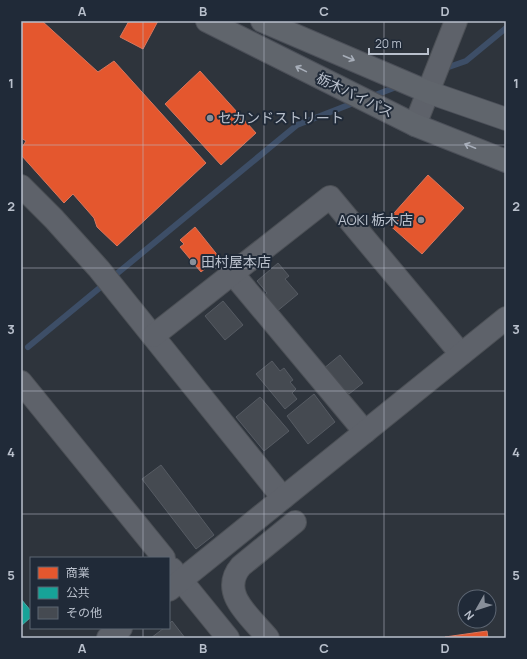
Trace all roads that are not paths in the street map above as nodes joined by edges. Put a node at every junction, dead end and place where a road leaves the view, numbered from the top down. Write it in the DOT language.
graph roads {
  1 [pos="207,21"];
  2 [pos="262,21"];
  3 [pos="456,21"];
  4 [pos="428,92"];
  5 [pos="506,119"];
  6 [pos="415,125"];
  7 [pos="506,161"];
  8 [pos="21,186"];
  9 [pos="233,274"];
  10 [pos="506,318"];
  11 [pos="153,336"];
  12 [pos="461,354"];
  13 [pos="21,382"];
  14 [pos="365,432"];
  15 [pos="283,498"];
  16 [pos="295,522"];
  17 [pos="163,557"];
  18 [pos="173,578"];
  19 [pos="120,629"];
  20 [pos="108,638"];
  21 [pos="228,638"];
  22 [pos="268,638"];
  6 -- 1 [label="main road, 栃木バイパス, one-way"];
  2 -- 4 [label="main road, 栃木バイパス, one-way"];
  3 -- 4 [label="street"];
  4 -- 5 [label="main road, 栃木バイパス"];
  4 -- 6 [label="street"];
  7 -- 6 [label="main road, 栃木バイパス, one-way"];
  8 -- 11 [label="street"];
  9 -- 11 [label="street"];
  9 -- 12 [label="street"];
  9 -- 14 [label="street"];
  10 -- 12 [label="street"];
  11 -- 15 [label="street"];
  12 -- 14 [label="street"];
  13 -- 17 [label="street"];
  14 -- 15 [label="street"];
  15 -- 18 [label="street"];
  16 -- 22 [label="street"];
  18 -- 21 [label="street"];
  19 -- 20 [label="street"];
}
